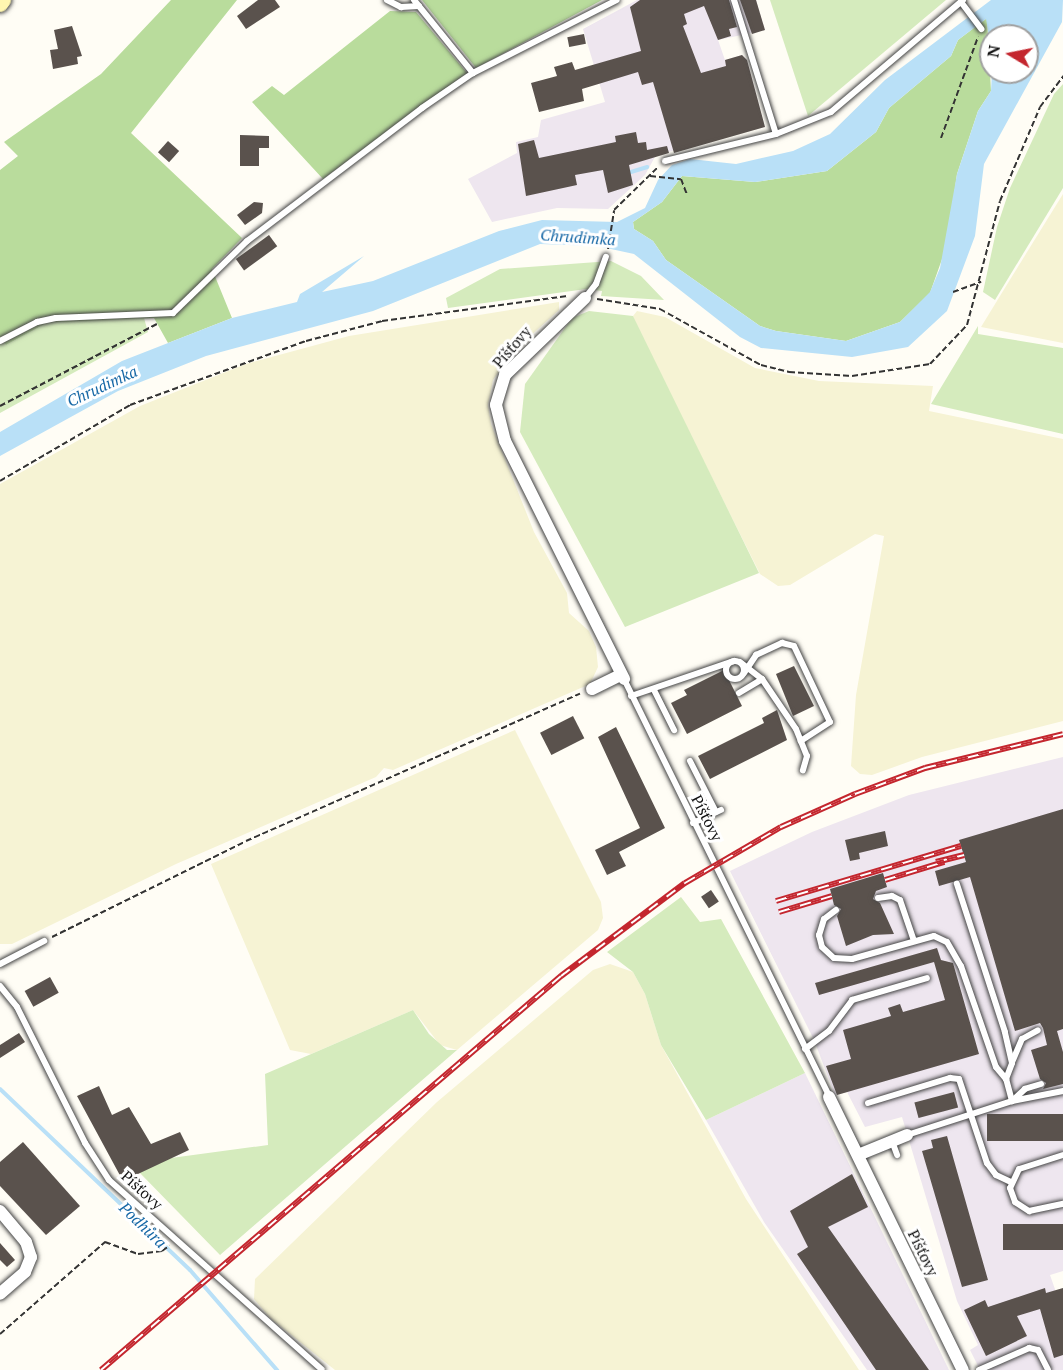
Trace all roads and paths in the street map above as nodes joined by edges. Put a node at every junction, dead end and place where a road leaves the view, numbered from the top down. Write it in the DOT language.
graph roads {
  1 [pos="3,0"];
  2 [pos="387,0"];
  3 [pos="414,0"];
  4 [pos="617,0"];
  5 [pos="734,0"];
  6 [pos="962,1"];
  7 [pos="0,4"];
  8 [pos="419,6"];
  9 [pos="979,26"];
  10 [pos="979,34"];
  11 [pos="473,73"];
  12 [pos="1063,76"];
  13 [pos="776,134"];
  14 [pos="941,138"];
  15 [pos="665,161"];
  16 [pos="649,176"];
  17 [pos="687,195"];
  18 [pos="606,257"];
  19 [pos="981,282"];
  20 [pos="953,292"];
  21 [pos="585,298"];
  22 [pos="173,313"];
  23 [pos="0,341"];
  24 [pos="0,406"];
  25 [pos="0,481"];
  26 [pos="737,661"];
  27 [pos="747,666"];
  28 [pos="744,673"];
  29 [pos="622,677"];
  30 [pos="762,680"];
  31 [pos="592,689"];
  32 [pos="654,690"];
  33 [pos="739,693"];
  34 [pos="631,696"];
  35 [pos="674,730"];
  36 [pos="801,741"];
  37 [pos="690,761"];
  38 [pos="803,770"];
  39 [pos="693,823"];
  40 [pos="957,884"];
  41 [pos="878,898"];
  42 [pos="836,910"];
  43 [pos="914,941"];
  44 [pos="44,942"];
  45 [pos="0,964"];
  46 [pos="927,978"];
  47 [pos="0,986"];
  48 [pos="1038,1030"];
  49 [pos="805,1049"];
  50 [pos="1012,1063"];
  51 [pos="1006,1079"];
  52 [pos="1041,1084"];
  53 [pos="1063,1091"];
  54 [pos="829,1097"];
  55 [pos="1012,1101"];
  56 [pos="868,1103"];
  57 [pos="973,1116"];
  58 [pos="908,1135"];
  59 [pos="892,1140"];
  60 [pos="858,1155"];
  61 [pos="897,1155"];
  62 [pos="1063,1155"];
  63 [pos="1011,1182"];
  64 [pos="1063,1204"];
  65 [pos="0,1211"];
  66 [pos="171,1244"];
  67 [pos="0,1294"];
  68 [pos="938,1301"];
  69 [pos="938,1319"];
  70 [pos="0,1334"];
  71 [pos="322,1370"];
  72 [pos="963,1370"];
  73 [pos="978,1370"];
  74 [pos="1048,1370"];
  1 -- 7 [label="street"];
  2 -- 8 [label="lane"];
  3 -- 8 [label="lane"];
  4 -- 11 [label="lane"];
  5 -- 13 [label="lane"];
  6 -- 9 [label="lane"];
  6 -- 13 [label="lane"];
  8 -- 11 [label="lane"];
  10 -- 14 [label="path"];
  11 -- 22 [label="lane"];
  12 -- 19 [label="path"];
  13 -- 15 [label="lane"];
  15 -- 16 [label="path"];
  16 -- 17 [label="path"];
  16 -- 18 [label="path"];
  18 -- 21 [label="lane"];
  19 -- 20 [label="path"];
  19 -- 21 [label="path"];
  21 -- 25 [label="path"];
  21 -- 29 [label="street, Píšťovy"];
  22 -- 23 [label="lane"];
  22 -- 24 [label="path"];
  26 -- 27 [label="lane"];
  26 -- 28 [label="lane"];
  26 -- 28 [label="lane"];
  26 -- 32 [label="lane"];
  27 -- 28 [label="lane"];
  27 -- 30 [label="lane"];
  27 -- 36 [label="lane"];
  29 -- 31 [label="street"];
  29 -- 34 [label="lane, Píšťovy"];
  30 -- 33 [label="lane"];
  30 -- 36 [label="lane"];
  31 -- 44 [label="path"];
  32 -- 34 [label="lane"];
  32 -- 35 [label="lane"];
  34 -- 39 [label="lane, Píšťovy"];
  36 -- 38 [label="lane"];
  37 -- 39 [label="lane"];
  39 -- 49 [label="lane, Píšťovy"];
  40 -- 50 [label="lane"];
  41 -- 43 [label="lane"];
  42 -- 43 [label="lane"];
  43 -- 51 [label="lane"];
  44 -- 45 [label="lane"];
  46 -- 49 [label="lane"];
  47 -- 71 [label="lane, Píšťovy"];
  48 -- 50 [label="lane"];
  49 -- 54 [label="lane, Píšťovy"];
  50 -- 51 [label="lane"];
  51 -- 55 [label="lane"];
  52 -- 55 [label="lane"];
  53 -- 55 [label="lane"];
  54 -- 60 [label="street, Píšťovy"];
  55 -- 57 [label="lane"];
  56 -- 57 [label="lane"];
  57 -- 58 [label="lane"];
  57 -- 63 [label="lane"];
  58 -- 59 [label="street"];
  59 -- 60 [label="street"];
  59 -- 61 [label="lane"];
  60 -- 69 [label="street, Píšťovy"];
  62 -- 63 [label="lane"];
  63 -- 64 [label="lane"];
  65 -- 67 [label="street"];
  66 -- 70 [label="path"];
  68 -- 69 [label="lane"];
  69 -- 72 [label="street, Píšťovy"];
  73 -- 74 [label="lane"];
}
